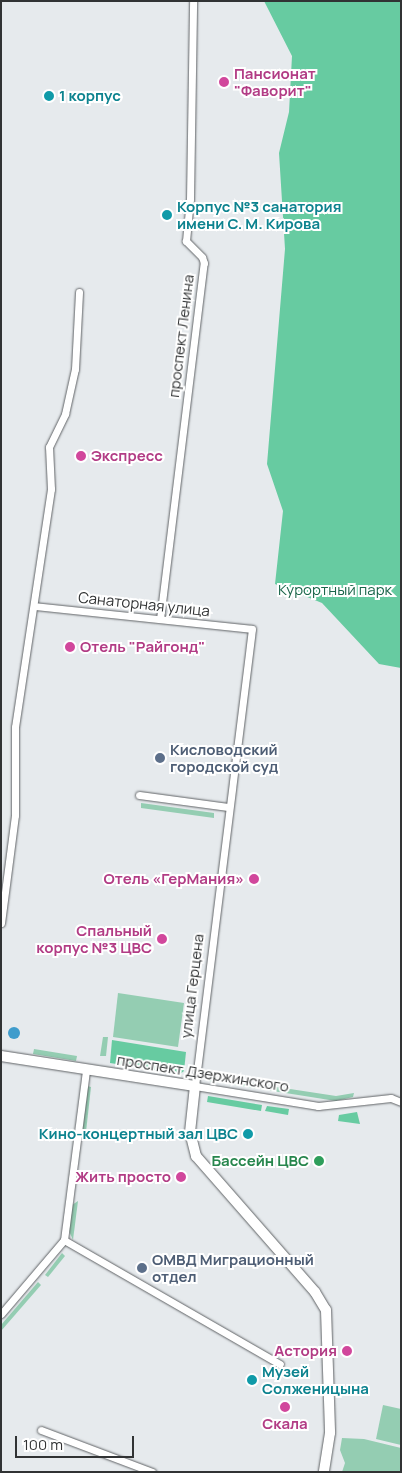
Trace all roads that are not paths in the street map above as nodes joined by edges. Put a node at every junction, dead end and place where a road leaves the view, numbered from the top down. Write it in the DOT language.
graph roads {
  1 [pos="193,1"];
  2 [pos="79,292"];
  3 [pos="34,606"];
  4 [pos="160,619"];
  5 [pos="252,629"];
  6 [pos="139,795"];
  7 [pos="228,807"];
  8 [pos="1,924"];
  9 [pos="1,1056"];
  10 [pos="86,1070"];
  11 [pos="195,1086"];
  12 [pos="401,1101"];
  13 [pos="64,1240"];
  14 [pos="1,1314"];
  15 [pos="280,1364"];
  16 [pos="42,1430"];
  17 [pos="152,1472"];
  18 [pos="324,1472"];
  1 -- 4 [label="street, проспект Ленина"];
  2 -- 3 [label="street"];
  3 -- 4 [label="street, Санаторная улица"];
  3 -- 8 [label="street"];
  4 -- 5 [label="street, Санаторная улица"];
  5 -- 7 [label="street, улица Герцена"];
  6 -- 7 [label="street"];
  7 -- 11 [label="street, улица Герцена"];
  9 -- 10 [label="main road, проспект Дзержинского"];
  10 -- 11 [label="main road, проспект Дзержинского"];
  10 -- 13 [label="street"];
  11 -- 12 [label="street, проспект Дзержинского"];
  11 -- 18 [label="main road, улица Герцена"];
  13 -- 14 [label="street"];
  13 -- 15 [label="street"];
  16 -- 17 [label="street"];
}
